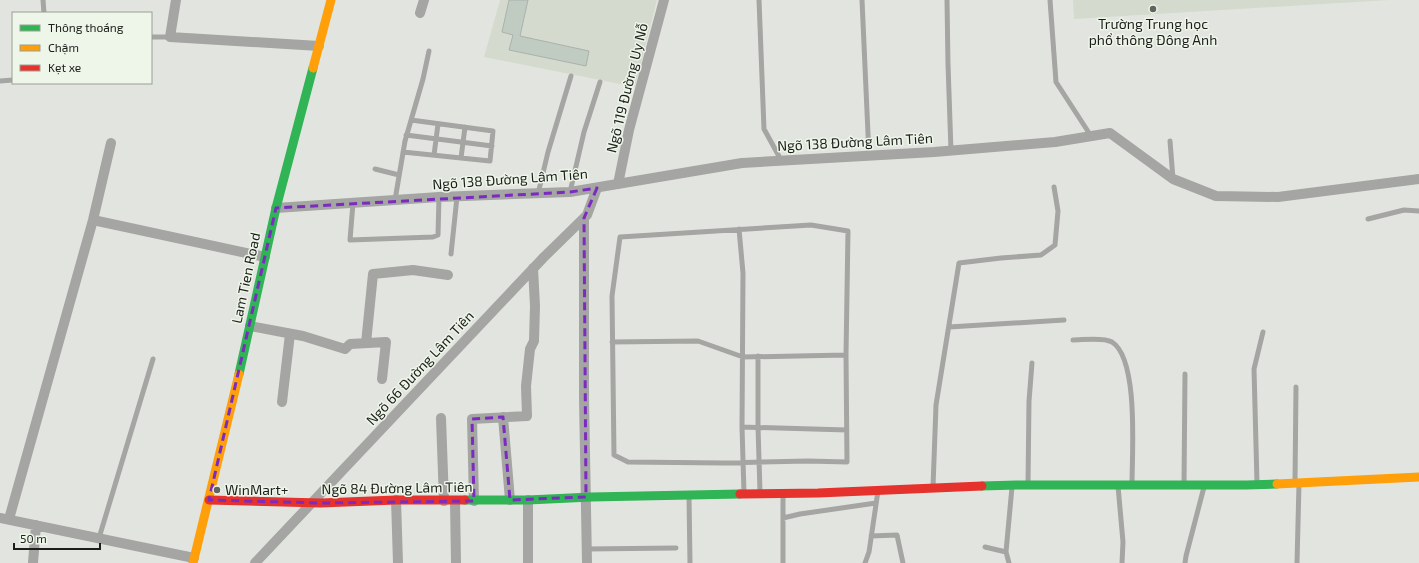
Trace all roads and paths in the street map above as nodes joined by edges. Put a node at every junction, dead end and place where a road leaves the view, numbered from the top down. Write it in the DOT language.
graph roads {
  1 [pos="43,0"];
  2 [pos="176,0"];
  3 [pos="331,0"];
  4 [pos="424,0"];
  5 [pos="664,0"];
  6 [pos="759,0"];
  7 [pos="862,0"];
  8 [pos="947,0"];
  9 [pos="1050,0"];
  10 [pos="44,12"];
  11 [pos="420,13"];
  12 [pos="152,37"];
  13 [pos="170,37"];
  14 [pos="318,46"];
  15 [pos="429,51"];
  16 [pos="571,76"];
  17 [pos="12,80"];
  18 [pos="0,81"];
  19 [pos="600,82"];
  20 [pos="411,120"];
  21 [pos="438,124"];
  22 [pos="465,127"];
  23 [pos="406,135"];
  24 [pos="1091,136"];
  25 [pos="435,139"];
  26 [pos="1170,141"];
  27 [pos="463,142"];
  28 [pos="111,143"];
  29 [pos="492,146"];
  30 [pos="951,151"];
  31 [pos="403,152"];
  32 [pos="434,156"];
  33 [pos="869,156"];
  34 [pos="461,158"];
  35 [pos="781,160"];
  36 [pos="374,169"];
  37 [pos="399,176"];
  38 [pos="1173,178"];
  39 [pos="1419,179"];
  40 [pos="618,184"];
  41 [pos="1054,187"];
  42 [pos="597,188"];
  43 [pos="570,192"];
  44 [pos="538,194"];
  45 [pos="439,197"];
  46 [pos="457,197"];
  47 [pos="395,200"];
  48 [pos="353,203"];
  49 [pos="276,208"];
  50 [pos="1419,211"];
  51 [pos="584,218"];
  52 [pos="1368,219"];
  53 [pos="93,220"];
  54 [pos="739,229"];
  55 [pos="451,254"];
  56 [pos="265,257"];
  57 [pos="533,268"];
  58 [pos="448,275"];
  59 [pos="1064,320"];
  60 [pos="250,326"];
  61 [pos="949,327"];
  62 [pos="1263,332"];
  63 [pos="290,334"];
  64 [pos="1073,340"];
  65 [pos="612,342"];
  66 [pos="366,343"];
  67 [pos="846,355"];
  68 [pos="758,356"];
  69 [pos="743,357"];
  70 [pos="153,359"];
  71 [pos="1032,363"];
  72 [pos="1185,374"];
  73 [pos="382,379"];
  74 [pos="1296,387"];
  75 [pos="282,402"];
  76 [pos="503,417"];
  77 [pos="442,418"];
  78 [pos="742,427"];
  79 [pos="758,427"];
  80 [pos="847,430"];
  81 [pos="743,463"];
  82 [pos="760,463"];
  83 [pos="1419,477"];
  84 [pos="1297,482"];
  85 [pos="1205,484"];
  86 [pos="1257,484"];
  87 [pos="1012,485"];
  88 [pos="1028,485"];
  89 [pos="1118,485"];
  90 [pos="1132,485"];
  91 [pos="1184,485"];
  92 [pos="933,488"];
  93 [pos="878,490"];
  94 [pos="760,493"];
  95 [pos="783,493"];
  96 [pos="744,494"];
  97 [pos="689,495"];
  98 [pos="586,497"];
  99 [pos="209,500"];
  100 [pos="396,500"];
  101 [pos="510,500"];
  102 [pos="528,500"];
  103 [pos="444,501"];
  104 [pos="455,501"];
  105 [pos="474,501"];
  106 [pos="312,503"];
  107 [pos="876,503"];
  108 [pos="5,518"];
  109 [pos="783,518"];
  110 [pos="36,525"];
  111 [pos="871,536"];
  112 [pos="100,538"];
  113 [pos="985,547"];
  114 [pos="676,548"];
  115 [pos="587,549"];
  116 [pos="1006,552"];
  117 [pos="193,561"];
  118 [pos="33,563"];
  119 [pos="255,563"];
  120 [pos="398,563"];
  121 [pos="456,563"];
  122 [pos="528,563"];
  123 [pos="587,563"];
  124 [pos="690,563"];
  125 [pos="783,563"];
  126 [pos="865,563"];
  127 [pos="903,563"];
  128 [pos="1009,563"];
  129 [pos="1122,563"];
  130 [pos="1185,563"];
  131 [pos="1297,563"];
  1 -- 10 [label="lane"];
  2 -- 13 [label="street"];
  3 -- 14 [label="street, Lam Tien Road"];
  4 -- 11 [label="street"];
  5 -- 40 [label="street, Ngõ 119 Đường Uy Nỗ"];
  6 -- 35 [label="lane"];
  7 -- 33 [label="lane"];
  8 -- 30 [label="lane"];
  9 -- 24 [label="lane"];
  12 -- 13 [label="lane"];
  13 -- 14 [label="street"];
  14 -- 49 [label="street, Lam Tien Road"];
  15 -- 20 [label="lane"];
  16 -- 44 [label="lane"];
  17 -- 18 [label="lane"];
  19 -- 43 [label="lane"];
  20 -- 21 [label="lane"];
  20 -- 23 [label="lane"];
  21 -- 22 [label="lane"];
  21 -- 25 [label="lane"];
  22 -- 27 [label="lane"];
  22 -- 29 [label="lane"];
  23 -- 25 [label="lane"];
  23 -- 31 [label="lane"];
  24 -- 30 [label="street, Ngõ 138 Đường Lâm Tiên"];
  24 -- 38 [label="street, Ngõ 138 Đường Lâm Tiên"];
  25 -- 27 [label="lane"];
  25 -- 32 [label="lane"];
  26 -- 38 [label="lane"];
  27 -- 29 [label="lane"];
  27 -- 34 [label="lane"];
  28 -- 53 [label="street"];
  29 -- 34 [label="lane"];
  30 -- 33 [label="street, Ngõ 138 Đường Lâm Tiên"];
  31 -- 32 [label="lane"];
  31 -- 37 [label="lane"];
  32 -- 34 [label="lane"];
  33 -- 35 [label="street, Ngõ 138 Đường Lâm Tiên"];
  35 -- 40 [label="street, Ngõ 138 Đường Lâm Tiên"];
  36 -- 37 [label="lane"];
  37 -- 47 [label="lane"];
  38 -- 39 [label="street, Ngõ 138 Đường Lâm Tiên"];
  40 -- 42 [label="street, Ngõ 138 Đường Lâm Tiên"];
  41 -- 61 [label="lane"];
  42 -- 43 [label="street, Ngõ 138 Đường Lâm Tiên"];
  42 -- 51 [label="street, Ngõ 66 Đường Lâm Tiên"];
  43 -- 44 [label="street, Ngõ 138 Đường Lâm Tiên"];
  44 -- 46 [label="street, Ngõ 138 Đường Lâm Tiên"];
  45 -- 46 [label="street, Ngõ 138 Đường Lâm Tiên"];
  45 -- 47 [label="street, Ngõ 138 Đường Lâm Tiên"];
  45 -- 48 [label="lane"];
  46 -- 55 [label="lane"];
  47 -- 48 [label="street, Ngõ 138 Đường Lâm Tiên"];
  48 -- 49 [label="street, Ngõ 138 Đường Lâm Tiên"];
  49 -- 56 [label="street, Lam Tien Road"];
  50 -- 52 [label="lane"];
  51 -- 57 [label="street, Ngõ 66 Đường Lâm Tiên"];
  51 -- 98 [label="street"];
  53 -- 56 [label="street"];
  53 -- 108 [label="street"];
  54 -- 65 [label="lane"];
  54 -- 67 [label="lane"];
  54 -- 69 [label="lane"];
  56 -- 60 [label="street, Lam Tien Road"];
  57 -- 76 [label="street"];
  57 -- 106 [label="street, Ngõ 66 Đường Lâm Tiên"];
  58 -- 66 [label="street"];
  59 -- 61 [label="lane"];
  60 -- 63 [label="street"];
  60 -- 99 [label="street, Lam Tien Road"];
  61 -- 92 [label="lane"];
  62 -- 86 [label="lane"];
  63 -- 66 [label="street"];
  63 -- 75 [label="street"];
  64 -- 90 [label="lane"];
  65 -- 69 [label="lane"];
  65 -- 81 [label="lane"];
  66 -- 73 [label="street"];
  67 -- 68 [label="lane"];
  67 -- 80 [label="lane"];
  68 -- 69 [label="lane"];
  68 -- 79 [label="lane"];
  69 -- 78 [label="lane"];
  70 -- 112 [label="lane"];
  71 -- 88 [label="lane"];
  72 -- 91 [label="lane"];
  74 -- 84 [label="lane"];
  76 -- 101 [label="street"];
  76 -- 105 [label="street"];
  77 -- 103 [label="street"];
  78 -- 79 [label="lane"];
  78 -- 81 [label="lane"];
  79 -- 80 [label="lane"];
  79 -- 82 [label="lane"];
  80 -- 82 [label="lane"];
  81 -- 82 [label="lane"];
  81 -- 96 [label="lane"];
  82 -- 94 [label="lane"];
  83 -- 84 [label="street, Ngõ 84 Đường Lâm Tiên"];
  84 -- 86 [label="street, Ngõ 84 Đường Lâm Tiên"];
  84 -- 131 [label="lane"];
  85 -- 86 [label="street, Ngõ 84 Đường Lâm Tiên"];
  85 -- 91 [label="street, Ngõ 84 Đường Lâm Tiên"];
  85 -- 130 [label="lane"];
  87 -- 88 [label="street, Ngõ 84 Đường Lâm Tiên"];
  87 -- 92 [label="street, Ngõ 84 Đường Lâm Tiên"];
  87 -- 116 [label="lane"];
  88 -- 89 [label="street, Ngõ 84 Đường Lâm Tiên"];
  89 -- 90 [label="street, Ngõ 84 Đường Lâm Tiên"];
  89 -- 129 [label="lane"];
  90 -- 91 [label="street, Ngõ 84 Đường Lâm Tiên"];
  92 -- 93 [label="street, Ngõ 84 Đường Lâm Tiên"];
  93 -- 95 [label="street, Ngõ 84 Đường Lâm Tiên"];
  93 -- 107 [label="lane"];
  94 -- 95 [label="street, Ngõ 84 Đường Lâm Tiên"];
  94 -- 96 [label="street, Ngõ 84 Đường Lâm Tiên"];
  95 -- 109 [label="lane"];
  96 -- 97 [label="street, Ngõ 84 Đường Lâm Tiên"];
  97 -- 98 [label="street, Ngõ 84 Đường Lâm Tiên"];
  97 -- 124 [label="lane"];
  98 -- 102 [label="street, Ngõ 84 Đường Lâm Tiên"];
  98 -- 115 [label="street"];
  99 -- 106 [label="street, Ngõ 84 Đường Lâm Tiên"];
  99 -- 117 [label="street, Lam Tien Road"];
  100 -- 103 [label="street, Ngõ 84 Đường Lâm Tiên"];
  100 -- 106 [label="street, Ngõ 84 Đường Lâm Tiên"];
  100 -- 120 [label="street"];
  101 -- 102 [label="street, Ngõ 84 Đường Lâm Tiên"];
  101 -- 105 [label="street, Ngõ 84 Đường Lâm Tiên"];
  102 -- 122 [label="street"];
  103 -- 104 [label="street, Ngõ 84 Đường Lâm Tiên"];
  104 -- 105 [label="street, Ngõ 84 Đường Lâm Tiên"];
  104 -- 121 [label="street"];
  106 -- 119 [label="street, Ngõ 66 Đường Lâm Tiên"];
  107 -- 109 [label="lane"];
  107 -- 111 [label="lane"];
  108 -- 110 [label="street"];
  109 -- 125 [label="lane"];
  110 -- 112 [label="street"];
  110 -- 118 [label="street"];
  111 -- 126 [label="lane"];
  111 -- 127 [label="lane"];
  112 -- 117 [label="street"];
  113 -- 116 [label="lane"];
  114 -- 115 [label="lane"];
  115 -- 123 [label="street"];
  116 -- 128 [label="lane"];
}
